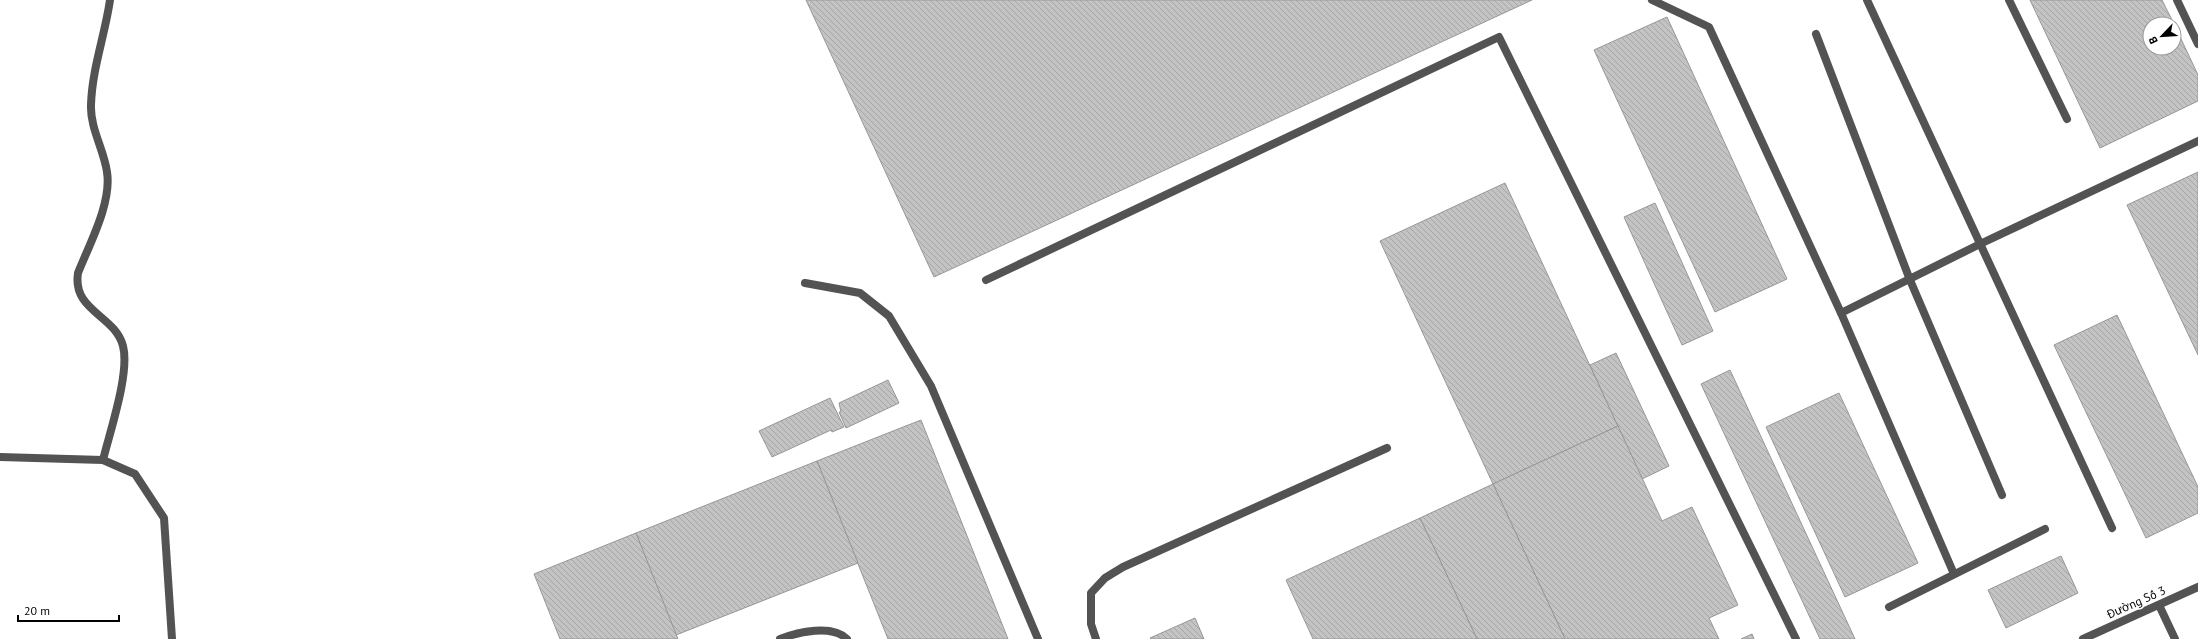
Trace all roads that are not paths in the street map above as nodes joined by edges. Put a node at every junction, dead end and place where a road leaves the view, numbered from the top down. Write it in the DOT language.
graph roads {
  1 [pos="110,0"];
  2 [pos="1652,0"];
  3 [pos="1867,0"];
  4 [pos="2008,0"];
  5 [pos="2177,0"];
  6 [pos="1816,34"];
  7 [pos="2198,44"];
  8 [pos="2068,119"];
  9 [pos="2198,141"];
  10 [pos="1980,244"];
  11 [pos="986,280"];
  12 [pos="1910,280"];
  13 [pos="804,283"];
  14 [pos="1841,313"];
  15 [pos="1387,448"];
  16 [pos="0,457"];
  17 [pos="103,460"];
  18 [pos="2002,495"];
  19 [pos="2112,528"];
  20 [pos="2044,529"];
  21 [pos="1954,574"];
  22 [pos="2198,587"];
  23 [pos="2159,605"];
  24 [pos="1889,607"];
  25 [pos="172,639"];
  26 [pos="780,639"];
  27 [pos="847,639"];
  28 [pos="1038,639"];
  29 [pos="1096,639"];
  30 [pos="1796,639"];
  31 [pos="2083,639"];
  32 [pos="2175,639"];
  1 -- 17 [label="street"];
  2 -- 14 [label="street"];
  3 -- 10 [label="street"];
  4 -- 8 [label="street"];
  5 -- 7 [label="street"];
  6 -- 12 [label="street"];
  9 -- 10 [label="street"];
  10 -- 12 [label="street"];
  10 -- 19 [label="street"];
  11 -- 30 [label="street"];
  12 -- 14 [label="street"];
  12 -- 18 [label="street"];
  13 -- 28 [label="street"];
  14 -- 21 [label="street"];
  15 -- 29 [label="street"];
  16 -- 17 [label="street"];
  17 -- 25 [label="street"];
  20 -- 21 [label="street"];
  21 -- 24 [label="street"];
  22 -- 23 [label="street, Đường Số 3"];
  23 -- 31 [label="street, Đường Số 3"];
  23 -- 32 [label="street"];
  26 -- 27 [label="street"];
}
